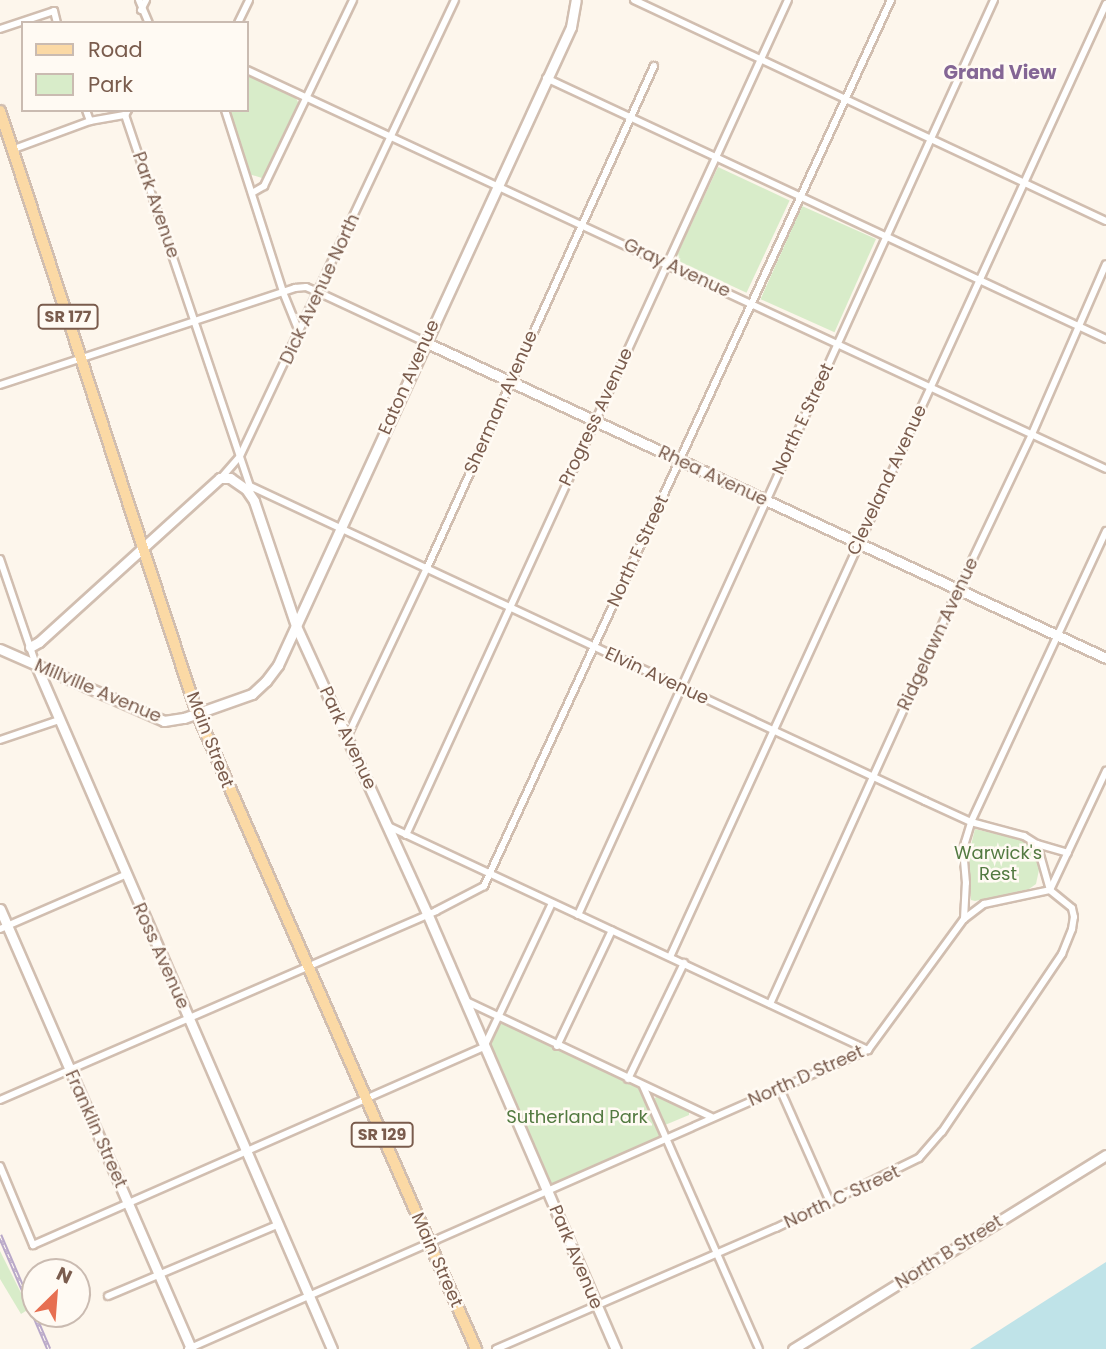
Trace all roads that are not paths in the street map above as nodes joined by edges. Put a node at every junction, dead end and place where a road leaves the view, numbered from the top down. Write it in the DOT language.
graph roads {
  1 [pos="139,0"];
  2 [pos="146,0"];
  3 [pos="249,0"];
  4 [pos="353,0"];
  5 [pos="455,0"];
  6 [pos="576,0"];
  7 [pos="634,0"];
  8 [pos="788,0"];
  9 [pos="891,0"];
  10 [pos="994,0"];
  11 [pos="1106,4"];
  12 [pos="141,10"];
  13 [pos="24,21"];
  14 [pos="56,21"];
  15 [pos="148,21"];
  16 [pos="239,21"];
  17 [pos="21,22"];
  18 [pos="0,29"];
  19 [pos="761,59"];
  20 [pos="654,66"];
  21 [pos="248,70"];
  22 [pos="546,78"];
  23 [pos="307,97"];
  24 [pos="846,99"];
  25 [pos="0,111"];
  26 [pos="87,112"];
  27 [pos="226,112"];
  28 [pos="127,113"];
  29 [pos="631,118"];
  30 [pos="90,121"];
  31 [pos="391,137"];
  32 [pos="932,139"];
  33 [pos="14,149"];
  34 [pos="716,157"];
  35 [pos="1024,181"];
  36 [pos="497,184"];
  37 [pos="252,193"];
  38 [pos="801,197"];
  39 [pos="1106,221"];
  40 [pos="582,223"];
  41 [pos="887,236"];
  42 [pos="667,263"];
  43 [pos="1106,264"];
  44 [pos="979,280"];
  45 [pos="283,292"];
  46 [pos="320,293"];
  47 [pos="752,303"];
  48 [pos="194,321"];
  49 [pos="1078,326"];
  50 [pos="300,334"];
  51 [pos="1106,339"];
  52 [pos="425,342"];
  53 [pos="839,343"];
  54 [pos="81,359"];
  55 [pos="510,382"];
  56 [pos="0,384"];
  57 [pos="930,386"];
  58 [pos="594,420"];
  59 [pos="1032,435"];
  60 [pos="240,456"];
  61 [pos="680,460"];
  62 [pos="1106,469"];
  63 [pos="220,478"];
  64 [pos="250,486"];
  65 [pos="766,500"];
  66 [pos="254,501"];
  67 [pos="341,527"];
  68 [pos="1106,531"];
  69 [pos="858,543"];
  70 [pos="142,548"];
  71 [pos="0,559"];
  72 [pos="427,568"];
  73 [pos="958,590"];
  74 [pos="510,607"];
  75 [pos="296,626"];
  76 [pos="1058,636"];
  77 [pos="594,646"];
  78 [pos="30,647"];
  79 [pos="0,649"];
  80 [pos="1106,659"];
  81 [pos="36,665"];
  82 [pos="682,688"];
  83 [pos="197,713"];
  84 [pos="59,720"];
  85 [pos="774,731"];
  86 [pos="347,737"];
  87 [pos="0,740"];
  88 [pos="1106,771"];
  89 [pos="873,776"];
  90 [pos="971,822"];
  91 [pos="388,827"];
  92 [pos="406,835"];
  93 [pos="1037,844"];
  94 [pos="1068,853"];
  95 [pos="491,874"];
  96 [pos="125,875"];
  97 [pos="1050,890"];
  98 [pos="552,903"];
  99 [pos="0,909"];
  100 [pos="427,913"];
  101 [pos="578,915"];
  102 [pos="964,919"];
  103 [pos="4,928"];
  104 [pos="612,930"];
  105 [pos="670,957"];
  106 [pos="684,963"];
  107 [pos="307,966"];
  108 [pos="464,1000"];
  109 [pos="770,1003"];
  110 [pos="498,1017"];
  111 [pos="188,1018"];
  112 [pos="557,1046"];
  113 [pos="484,1047"];
  114 [pos="868,1050"];
  115 [pos="69,1070"];
  116 [pos="628,1079"];
  117 [pos="643,1086"];
  118 [pos="780,1088"];
  119 [pos="366,1099"];
  120 [pos="0,1100"];
  121 [pos="711,1117"];
  122 [pos="666,1137"];
  123 [pos="246,1151"];
  124 [pos="1106,1155"];
  125 [pos="0,1166"];
  126 [pos="548,1190"];
  127 [pos="830,1202"];
  128 [pos="130,1203"];
  129 [pos="276,1225"];
  130 [pos="429,1241"];
  131 [pos="716,1253"];
  132 [pos="159,1275"];
  133 [pos="309,1295"];
  134 [pos="108,1296"];
  135 [pos="596,1305"];
  136 [pos="190,1349"];
  137 [pos="332,1349"];
  138 [pos="476,1349"];
  139 [pos="496,1349"];
  140 [pos="616,1349"];
  141 [pos="759,1349"];
  142 [pos="793,1349"];
  1 -- 12 [label="street"];
  2 -- 12 [label="street"];
  3 -- 16 [label="street"];
  4 -- 23 [label="street"];
  5 -- 31 [label="street, Dick Avenue North"];
  6 -- 22 [label="main road, Eaton Avenue"];
  7 -- 19 [label="street"];
  8 -- 19 [label="street, Progress Avenue"];
  9 -- 24 [label="street, North F Street"];
  10 -- 32 [label="street, North E Street"];
  11 -- 35 [label="street, Cleveland Avenue"];
  12 -- 15 [label="street"];
  13 -- 14 [label="street"];
  17 -- 18 [label="street"];
  19 -- 24 [label="street"];
  19 -- 34 [label="street, Progress Avenue"];
  20 -- 29 [label="street, Sherman Avenue"];
  21 -- 23 [label="street, Gray Avenue"];
  22 -- 29 [label="street"];
  22 -- 36 [label="main road, Eaton Avenue"];
  23 -- 31 [label="street, Gray Avenue"];
  23 -- 37 [label="street"];
  24 -- 32 [label="street"];
  24 -- 38 [label="street, North F Street"];
  25 -- 33 [label="main road, Main Street / SR 177"];
  26 -- 30 [label="street"];
  27 -- 37 [label="street"];
  28 -- 30 [label="street"];
  28 -- 48 [label="street, Park Avenue"];
  29 -- 34 [label="street"];
  29 -- 40 [label="street, Sherman Avenue"];
  30 -- 33 [label="street"];
  31 -- 36 [label="street, Gray Avenue"];
  31 -- 46 [label="street, Dick Avenue North"];
  32 -- 35 [label="street"];
  32 -- 41 [label="street, North E Street"];
  33 -- 54 [label="main road, Main Street / SR 177"];
  34 -- 38 [label="street"];
  34 -- 42 [label="street, Progress Avenue"];
  35 -- 39 [label="street"];
  35 -- 44 [label="street, Cleveland Avenue"];
  36 -- 40 [label="street, Gray Avenue"];
  36 -- 52 [label="main road, Eaton Avenue"];
  37 -- 45 [label="street"];
  38 -- 41 [label="street"];
  38 -- 47 [label="street, North F Street"];
  40 -- 42 [label="street, Gray Avenue"];
  40 -- 55 [label="street, Sherman Avenue"];
  41 -- 44 [label="street"];
  41 -- 53 [label="street, North E Street"];
  42 -- 47 [label="street, Gray Avenue"];
  42 -- 58 [label="street, Progress Avenue"];
  43 -- 49 [label="street, Ridgelawn Avenue"];
  44 -- 49 [label="street"];
  44 -- 57 [label="street, Cleveland Avenue"];
  45 -- 46 [label="street"];
  45 -- 48 [label="street"];
  45 -- 50 [label="street"];
  46 -- 50 [label="street, Dick Avenue North"];
  46 -- 52 [label="street, Rhea Avenue"];
  47 -- 53 [label="street, Gray Avenue"];
  47 -- 61 [label="street, North F Street"];
  48 -- 54 [label="street"];
  48 -- 60 [label="street, Park Avenue"];
  49 -- 51 [label="street"];
  49 -- 59 [label="street, Ridgelawn Avenue"];
  50 -- 60 [label="street, Dick Avenue North"];
  52 -- 55 [label="main road, Rhea Avenue"];
  52 -- 67 [label="main road, Eaton Avenue"];
  53 -- 57 [label="street, Gray Avenue"];
  53 -- 65 [label="street, North E Street"];
  54 -- 56 [label="street"];
  54 -- 70 [label="main road, Main Street / SR 177"];
  55 -- 58 [label="main road, Rhea Avenue"];
  55 -- 72 [label="street, Sherman Avenue"];
  57 -- 59 [label="street, Gray Avenue"];
  57 -- 69 [label="street, Cleveland Avenue"];
  58 -- 61 [label="main road, Rhea Avenue"];
  58 -- 74 [label="street, Progress Avenue"];
  59 -- 62 [label="street, Gray Avenue"];
  59 -- 73 [label="street, Ridgelawn Avenue"];
  60 -- 63 [label="street, Dick Avenue North"];
  60 -- 64 [label="street, Park Avenue"];
  61 -- 65 [label="main road, Rhea Avenue"];
  61 -- 77 [label="street, North F Street"];
  63 -- 66 [label="main road"];
  63 -- 70 [label="main road, Dick Avenue North"];
  64 -- 66 [label="street, Park Avenue"];
  64 -- 67 [label="street, Elvin Avenue"];
  65 -- 69 [label="main road, Rhea Avenue"];
  65 -- 82 [label="street, North E Street"];
  66 -- 75 [label="main road, Park Avenue"];
  67 -- 72 [label="street, Elvin Avenue"];
  67 -- 75 [label="main road, Eaton Avenue"];
  68 -- 76 [label="street"];
  69 -- 73 [label="main road, Rhea Avenue"];
  69 -- 85 [label="street, Cleveland Avenue"];
  70 -- 78 [label="main road, Dick Avenue North"];
  70 -- 83 [label="main road, Main Street / SR 177"];
  71 -- 78 [label="street, Ross Avenue"];
  72 -- 74 [label="street, Elvin Avenue"];
  72 -- 86 [label="street, Sherman Avenue"];
  73 -- 76 [label="main road, Rhea Avenue"];
  73 -- 89 [label="street, Ridgelawn Avenue"];
  74 -- 77 [label="street, Elvin Avenue"];
  74 -- 92 [label="street, Progress Avenue"];
  75 -- 83 [label="main road, Eaton Avenue"];
  75 -- 86 [label="main road, Park Avenue"];
  76 -- 80 [label="main road, Rhea Avenue"];
  76 -- 90 [label="street"];
  77 -- 82 [label="street, Elvin Avenue"];
  77 -- 95 [label="street, North F Street"];
  78 -- 81 [label="street, Ross Avenue"];
  79 -- 81 [label="main road, Millville Avenue"];
  81 -- 83 [label="main road, Millville Avenue"];
  81 -- 84 [label="main road, Ross Avenue"];
  82 -- 85 [label="street, Elvin Avenue"];
  82 -- 101 [label="street, North E Street"];
  83 -- 107 [label="main road, Main Street / SR 129"];
  84 -- 87 [label="street"];
  84 -- 96 [label="main road, Ross Avenue"];
  85 -- 89 [label="street, Elvin Avenue"];
  85 -- 105 [label="street, Cleveland Avenue"];
  86 -- 91 [label="main road, Park Avenue"];
  88 -- 94 [label="street"];
  89 -- 90 [label="street, Elvin Avenue"];
  89 -- 109 [label="street, Ridgelawn Avenue"];
  90 -- 93 [label="street, Elvin Avenue"];
  90 -- 102 [label="street"];
  91 -- 92 [label="street"];
  91 -- 100 [label="main road, Park Avenue"];
  92 -- 95 [label="street"];
  93 -- 94 [label="street, Elvin Avenue"];
  93 -- 97 [label="street, North C Street"];
  94 -- 97 [label="street"];
  95 -- 98 [label="street"];
  95 -- 100 [label="street, North F Street"];
  96 -- 103 [label="street"];
  96 -- 111 [label="main road, Ross Avenue"];
  97 -- 102 [label="street, North D Street"];
  97 -- 127 [label="street, North C Street"];
  98 -- 101 [label="street"];
  98 -- 110 [label="street"];
  99 -- 103 [label="main road, Franklin Street"];
  100 -- 107 [label="street, North F Street"];
  100 -- 108 [label="main road, Park Avenue"];
  101 -- 104 [label="street"];
  102 -- 114 [label="street, North D Street"];
  103 -- 115 [label="main road, Franklin Street"];
  104 -- 105 [label="street"];
  104 -- 112 [label="street"];
  105 -- 106 [label="street"];
  106 -- 109 [label="street"];
  106 -- 116 [label="street"];
  107 -- 111 [label="street, North F Street"];
  107 -- 119 [label="main road, Main Street / SR 129"];
  108 -- 110 [label="street"];
  108 -- 113 [label="main road, Park Avenue"];
  109 -- 114 [label="street"];
  110 -- 112 [label="street"];
  110 -- 113 [label="street"];
  111 -- 115 [label="street, North F Street"];
  111 -- 123 [label="main road, Ross Avenue"];
  112 -- 116 [label="street"];
  113 -- 119 [label="street"];
  113 -- 126 [label="main road, Park Avenue"];
  114 -- 118 [label="street, North D Street"];
  115 -- 120 [label="street, North F Street"];
  115 -- 128 [label="main road, Franklin Street"];
  116 -- 117 [label="street"];
  117 -- 121 [label="street"];
  117 -- 122 [label="street"];
  118 -- 121 [label="street, North D Street"];
  118 -- 127 [label="street"];
  119 -- 123 [label="street"];
  119 -- 130 [label="main road, Main Street / SR 129"];
  121 -- 122 [label="street, North D Street"];
  122 -- 126 [label="street, North D Street"];
  122 -- 131 [label="street"];
  123 -- 128 [label="street"];
  123 -- 129 [label="main road, Ross Avenue"];
  124 -- 142 [label="main road, North B Street"];
  125 -- 128 [label="street"];
  126 -- 130 [label="street, North D Street"];
  126 -- 135 [label="main road, Park Avenue"];
  127 -- 131 [label="street, North C Street"];
  128 -- 132 [label="main road, Franklin Street"];
  129 -- 132 [label="street"];
  129 -- 133 [label="main road, Ross Avenue"];
  130 -- 133 [label="street, North D Street"];
  130 -- 138 [label="main road, Main Street / SR 129"];
  131 -- 135 [label="street, North C Street"];
  131 -- 141 [label="street"];
  132 -- 134 [label="street"];
  132 -- 136 [label="main road, Franklin Street"];
  133 -- 136 [label="street, North D Street"];
  133 -- 137 [label="main road, Ross Avenue"];
  135 -- 139 [label="street, North C Street"];
  135 -- 140 [label="main road, Park Avenue"];
}
